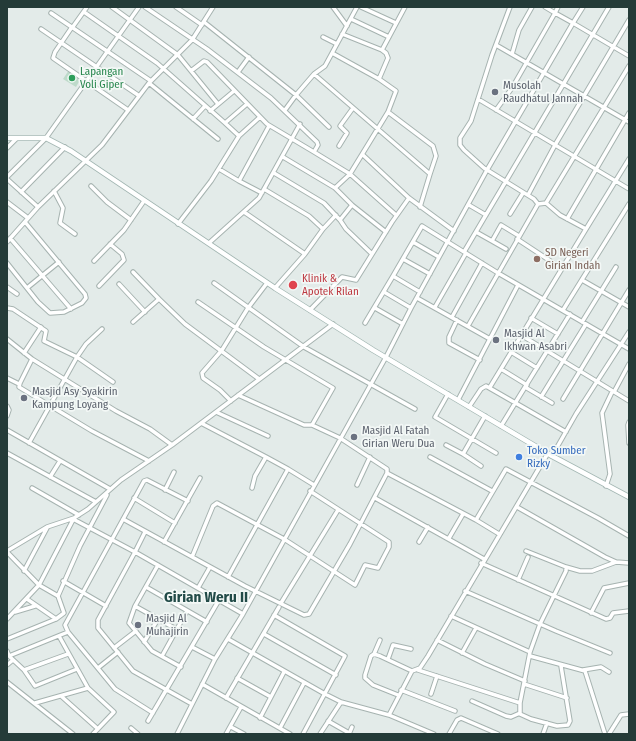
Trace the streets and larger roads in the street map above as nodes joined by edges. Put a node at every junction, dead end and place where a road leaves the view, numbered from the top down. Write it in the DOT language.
graph roads {
  1 [pos="87,7"];
  2 [pos="112,7"];
  3 [pos="139,7"];
  4 [pos="145,7"];
  5 [pos="176,7"];
  6 [pos="333,7"];
  7 [pos="357,7"];
  8 [pos="361,7"];
  9 [pos="398,7"];
  10 [pos="510,7"];
  11 [pos="532,7"];
  12 [pos="544,7"];
  13 [pos="558,7"];
  14 [pos="583,7"];
  15 [pos="609,7"];
  16 [pos="211,8"];
  17 [pos="404,8"];
  18 [pos="84,12"];
  19 [pos="51,13"];
  20 [pos="555,13"];
  21 [pos="351,19"];
  22 [pos="130,20"];
  23 [pos="629,20"];
  24 [pos="396,23"];
  25 [pos="573,23"];
  26 [pos="203,24"];
  27 [pos="347,26"];
  28 [pos="72,28"];
  29 [pos="41,29"];
  30 [pos="342,34"];
  31 [pos="592,35"];
  32 [pos="118,36"];
  33 [pos="323,36"];
  34 [pos="389,37"];
  35 [pos="192,40"];
  36 [pos="61,42"];
  37 [pos="337,44"];
  38 [pos="496,44"];
  39 [pos="613,47"];
  40 [pos="382,50"];
  41 [pos="108,51"];
  42 [pos="332,53"];
  43 [pos="512,54"];
  44 [pos="178,55"];
  45 [pos="629,56"];
  46 [pos="249,57"];
  47 [pos="527,62"];
  48 [pos="629,66"];
  49 [pos="97,67"];
  50 [pos="164,69"];
  51 [pos="191,71"];
  52 [pos="238,72"];
  53 [pos="545,73"];
  54 [pos="314,74"];
  55 [pos="379,79"];
  56 [pos="87,81"];
  57 [pos="150,82"];
  58 [pos="564,84"];
  59 [pos="234,91"];
  60 [pos="138,95"];
  61 [pos="296,95"];
  62 [pos="584,96"];
  63 [pos="478,99"];
  64 [pos="218,104"];
  65 [pos="247,104"];
  66 [pos="204,106"];
  67 [pos="353,108"];
  68 [pos="604,108"];
  69 [pos="128,110"];
  70 [pos="285,110"];
  71 [pos="496,110"];
  72 [pos="210,111"];
  73 [pos="388,112"];
  74 [pos="629,113"];
  75 [pos="260,117"];
  76 [pos="193,119"];
  77 [pos="627,121"];
  78 [pos="515,122"];
  79 [pos="225,123"];
  80 [pos="300,124"];
  81 [pos="269,126"];
  82 [pos="329,127"];
  83 [pos="378,130"];
  84 [pos="535,133"];
  85 [pos="239,136"];
  86 [pos="7,138"];
  87 [pos="17,138"];
  88 [pos="46,138"];
  89 [pos="218,139"];
  90 [pos="292,140"];
  91 [pos="555,144"];
  92 [pos="339,146"];
  93 [pos="7,148"];
  94 [pos="65,148"];
  95 [pos="314,152"];
  96 [pos="363,155"];
  97 [pos="576,156"];
  98 [pos="283,157"];
  99 [pos="629,159"];
  100 [pos="87,160"];
  101 [pos="219,169"];
  102 [pos="596,169"];
  103 [pos="487,170"];
  104 [pos="274,173"];
  105 [pos="350,174"];
  106 [pos="430,174"];
  107 [pos="7,178"];
  108 [pos="616,180"];
  109 [pos="239,181"];
  110 [pos="506,182"];
  111 [pos="91,186"];
  112 [pos="335,188"];
  113 [pos="264,189"];
  114 [pos="629,189"];
  115 [pos="54,191"];
  116 [pos="21,192"];
  117 [pos="262,193"];
  118 [pos="523,193"];
  119 [pos="528,195"];
  120 [pos="409,198"];
  121 [pos="144,201"];
  122 [pos="7,202"];
  123 [pos="546,203"];
  124 [pos="538,204"];
  125 [pos="629,204"];
  126 [pos="352,205"];
  127 [pos="469,205"];
  128 [pos="38,207"];
  129 [pos="420,207"];
  130 [pos="244,212"];
  131 [pos="510,214"];
  132 [pos="336,215"];
  133 [pos="396,215"];
  134 [pos="486,216"];
  135 [pos="567,219"];
  136 [pos="26,220"];
  137 [pos="131,220"];
  138 [pos="340,220"];
  139 [pos="178,224"];
  140 [pos="324,229"];
  141 [pos="586,229"];
  142 [pos="454,231"];
  143 [pos="386,232"];
  144 [pos="476,232"];
  145 [pos="75,234"];
  146 [pos="10,238"];
  147 [pos="518,238"];
  148 [pos="492,241"];
  149 [pos="7,242"];
  150 [pos="413,242"];
  151 [pos="448,242"];
  152 [pos="209,243"];
  153 [pos="110,244"];
  154 [pos="506,249"];
  155 [pos="465,252"];
  156 [pos="305,254"];
  157 [pos="372,254"];
  158 [pos="439,257"];
  159 [pos="403,259"];
  160 [pos="94,261"];
  161 [pos="59,262"];
  162 [pos="7,263"];
  163 [pos="482,263"];
  164 [pos="616,267"];
  165 [pos="561,268"];
  166 [pos="133,272"];
  167 [pos="498,273"];
  168 [pos="430,274"];
  169 [pos="43,275"];
  170 [pos="393,276"];
  171 [pos="582,280"];
  172 [pos="267,283"];
  173 [pos="119,284"];
  174 [pos="214,284"];
  175 [pos="518,285"];
  176 [pos="100,286"];
  177 [pos="7,287"];
  178 [pos="27,288"];
  179 [pos="275,288"];
  180 [pos="629,290"];
  181 [pos="601,291"];
  182 [pos="384,292"];
  183 [pos="420,292"];
  184 [pos="17,294"];
  185 [pos="417,298"];
  186 [pos="542,299"];
  187 [pos="158,300"];
  188 [pos="198,302"];
  189 [pos="622,302"];
  190 [pos="629,306"];
  191 [pos="435,307"];
  192 [pos="7,308"];
  193 [pos="248,308"];
  194 [pos="375,308"];
  195 [pos="411,308"];
  196 [pos="71,309"];
  197 [pos="310,310"];
  198 [pos="563,310"];
  199 [pos="144,312"];
  200 [pos="570,314"];
  201 [pos="452,317"];
  202 [pos="531,318"];
  203 [pos="457,320"];
  204 [pos="133,322"];
  205 [pos="582,322"];
  206 [pos="365,323"];
  207 [pos="333,324"];
  208 [pos="403,324"];
  209 [pos="586,324"];
  210 [pos="468,326"];
  211 [pos="41,327"];
  212 [pos="236,328"];
  213 [pos="102,329"];
  214 [pos="629,332"];
  215 [pos="558,334"];
  216 [pos="602,334"];
  217 [pos="521,335"];
  218 [pos="7,339"];
  219 [pos="490,339"];
  220 [pos="620,345"];
  221 [pos="304,347"];
  222 [pos="629,349"];
  223 [pos="222,350"];
  224 [pos="24,352"];
  225 [pos="511,352"];
  226 [pos="548,352"];
  227 [pos="77,357"];
  228 [pos="386,357"];
  229 [pos="32,359"];
  230 [pos="283,360"];
  231 [pos="480,360"];
  232 [pos="563,362"];
  233 [pos="629,364"];
  234 [pos="538,368"];
  235 [pos="501,369"];
  236 [pos="579,372"];
  237 [pos="7,378"];
  238 [pos="259,379"];
  239 [pos="65,380"];
  240 [pos="113,382"];
  241 [pos="596,382"];
  242 [pos="19,384"];
  243 [pos="370,384"];
  244 [pos="526,386"];
  245 [pos="490,387"];
  246 [pos="613,392"];
  247 [pos="448,394"];
  248 [pos="238,395"];
  249 [pos="541,397"];
  250 [pos="563,399"];
  251 [pos="458,400"];
  252 [pos="231,401"];
  253 [pos="629,401"];
  254 [pos="516,403"];
  255 [pos="552,403"];
  256 [pos="7,406"];
  257 [pos="51,407"];
  258 [pos="469,407"];
  259 [pos="415,409"];
  260 [pos="216,412"];
  261 [pos="7,416"];
  262 [pos="485,416"];
  263 [pos="629,422"];
  264 [pos="201,424"];
  265 [pos="312,425"];
  266 [pos="501,426"];
  267 [pos="7,430"];
  268 [pos="566,432"];
  269 [pos="268,436"];
  270 [pos="340,438"];
  271 [pos="472,439"];
  272 [pos="629,442"];
  273 [pos="29,443"];
  274 [pos="446,445"];
  275 [pos="172,446"];
  276 [pos="7,453"];
  277 [pos="548,453"];
  278 [pos="463,454"];
  279 [pos="496,454"];
  280 [pos="552,456"];
  281 [pos="266,457"];
  282 [pos="370,457"];
  283 [pos="430,457"];
  284 [pos="60,461"];
  285 [pos="149,461"];
  286 [pos="481,466"];
  287 [pos="288,469"];
  288 [pos="174,472"];
  289 [pos="387,473"];
  290 [pos="50,477"];
  291 [pos="200,478"];
  292 [pos="532,482"];
  293 [pos="357,484"];
  294 [pos="314,485"];
  295 [pos="606,486"];
  296 [pos="32,488"];
  297 [pos="252,488"];
  298 [pos="165,490"];
  299 [pos="109,491"];
  300 [pos="310,491"];
  301 [pos="492,491"];
  302 [pos="629,497"];
  303 [pos="134,498"];
  304 [pos="375,498"];
  305 [pos="188,501"];
  306 [pos="96,502"];
  307 [pos="517,507"];
  308 [pos="338,510"];
  309 [pos="463,514"];
  310 [pos="79,515"];
  311 [pos="74,518"];
  312 [pos="123,519"];
  313 [pos="476,520"];
  314 [pos="175,523"];
  315 [pos="361,524"];
  316 [pos="258,525"];
  317 [pos="47,527"];
  318 [pos="428,527"];
  319 [pos="90,528"];
  320 [pos="145,532"];
  321 [pos="499,534"];
  322 [pos="629,536"];
  323 [pos="449,538"];
  324 [pos="284,539"];
  325 [pos="112,540"];
  326 [pos="164,542"];
  327 [pos="419,542"];
  328 [pos="526,551"];
  329 [pos="7,552"];
  330 [pos="135,552"];
  331 [pos="310,556"];
  332 [pos="192,557"];
  333 [pos="528,557"];
  334 [pos="484,559"];
  335 [pos="616,562"];
  336 [pos="481,563"];
  337 [pos="629,563"];
  338 [pos="158,565"];
  339 [pos="210,567"];
  340 [pos="566,567"];
  341 [pos="24,571"];
  342 [pos="334,572"];
  343 [pos="228,577"];
  344 [pos="518,580"];
  345 [pos="63,581"];
  346 [pos="629,583"];
  347 [pos="39,585"];
  348 [pos="146,587"];
  349 [pos="198,588"];
  350 [pos="255,591"];
  351 [pos="465,591"];
  352 [pos="83,594"];
  353 [pos="58,596"];
  354 [pos="554,597"];
  355 [pos="27,599"];
  356 [pos="219,600"];
  357 [pos="281,603"];
  358 [pos="35,606"];
  359 [pos="106,606"];
  360 [pos="136,606"];
  361 [pos="279,607"];
  362 [pos="629,610"];
  363 [pos="187,611"];
  364 [pos="14,612"];
  365 [pos="64,613"];
  366 [pos="591,613"];
  367 [pos="243,614"];
  368 [pos="274,615"];
  369 [pos="451,616"];
  370 [pos="69,618"];
  371 [pos="7,619"];
  372 [pos="56,619"];
  373 [pos="158,619"];
  374 [pos="207,622"];
  375 [pos="540,624"];
  376 [pos="476,628"];
  377 [pos="176,629"];
  378 [pos="136,631"];
  379 [pos="68,632"];
  380 [pos="264,634"];
  381 [pos="59,636"];
  382 [pos="7,639"];
  383 [pos="228,639"];
  384 [pos="380,640"];
  385 [pos="437,640"];
  386 [pos="144,642"];
  387 [pos="192,647"];
  388 [pos="114,648"];
  389 [pos="411,649"];
  390 [pos="7,651"];
  391 [pos="118,652"];
  392 [pos="252,652"];
  393 [pos="462,653"];
  394 [pos="610,653"];
  395 [pos="68,654"];
  396 [pos="374,654"];
  397 [pos="530,654"];
  398 [pos="9,656"];
  399 [pos="162,656"];
  400 [pos="215,659"];
  401 [pos="13,660"];
  402 [pos="388,660"];
  403 [pos="7,665"];
  404 [pos="561,666"];
  405 [pos="181,667"];
  406 [pos="98,668"];
  407 [pos="77,669"];
  408 [pos="24,670"];
  409 [pos="418,670"];
  410 [pos="583,670"];
  411 [pos="412,671"];
  412 [pos="284,672"];
  413 [pos="609,672"];
  414 [pos="336,675"];
  415 [pos="437,676"];
  416 [pos="238,678"];
  417 [pos="7,682"];
  418 [pos="304,683"];
  419 [pos="525,683"];
  420 [pos="202,684"];
  421 [pos="88,688"];
  422 [pos="167,690"];
  423 [pos="401,690"];
  424 [pos="325,694"];
  425 [pos="431,694"];
  426 [pos="398,695"];
  427 [pos="61,696"];
  428 [pos="271,697"];
  429 [pos="226,698"];
  430 [pos="567,698"];
  431 [pos="472,701"];
  432 [pos="340,702"];
  433 [pos="35,703"];
  434 [pos="192,704"];
  435 [pos="520,704"];
  436 [pos="241,707"];
  437 [pos="455,711"];
  438 [pos="153,713"];
  439 [pos="520,714"];
  440 [pos="629,714"];
  441 [pos="389,715"];
  442 [pos="260,718"];
  443 [pos="148,721"];
  444 [pos="328,721"];
  445 [pos="547,723"];
  446 [pos="231,726"];
  447 [pos="352,727"];
  448 [pos="131,728"];
  449 [pos="280,728"];
  450 [pos="98,729"];
  451 [pos="73,734"];
  452 [pos="93,734"];
  453 [pos="138,734"];
  454 [pos="177,734"];
  455 [pos="226,734"];
  456 [pos="244,734"];
  457 [pos="290,734"];
  458 [pos="303,734"];
  459 [pos="320,734"];
  460 [pos="349,734"];
  461 [pos="434,734"];
  462 [pos="449,734"];
  463 [pos="498,734"];
  464 [pos="543,734"];
  465 [pos="605,734"];
  466 [pos="609,734"];
  1 -- 18 [label="street"];
  2 -- 22 [label="street"];
  3 -- 22 [label="street"];
  4 -- 35 [label="street"];
  5 -- 26 [label="street"];
  6 -- 27 [label="street"];
  7 -- 21 [label="street"];
  8 -- 24 [label="street"];
  9 -- 17 [label="street"];
  10 -- 38 [label="street"];
  11 -- 43 [label="street"];
  12 -- 20 [label="street"];
  13 -- 20 [label="street"];
  14 -- 25 [label="street"];
  15 -- 31 [label="street"];
  16 -- 26 [label="street"];
  17 -- 24 [label="street"];
  18 -- 28 [label="street"];
  18 -- 32 [label="street"];
  19 -- 28 [label="street"];
  20 -- 25 [label="street"];
  20 -- 47 [label="street"];
  21 -- 27 [label="street"];
  21 -- 34 [label="street"];
  22 -- 32 [label="street"];
  22 -- 44 [label="street"];
  23 -- 39 [label="street"];
  24 -- 34 [label="street"];
  25 -- 31 [label="street"];
  25 -- 53 [label="street"];
  26 -- 35 [label="street"];
  26 -- 46 [label="street"];
  27 -- 30 [label="street"];
  28 -- 36 [label="street"];
  28 -- 41 [label="street"];
  29 -- 36 [label="street"];
  30 -- 37 [label="street"];
  30 -- 40 [label="street"];
  31 -- 39 [label="street"];
  31 -- 58 [label="street"];
  32 -- 41 [label="street"];
  32 -- 50 [label="street"];
  33 -- 37 [label="street"];
  34 -- 40 [label="street"];
  35 -- 44 [label="street"];
  35 -- 52 [label="street"];
  36 -- 49 [label="street"];
  36 -- 56 [label="street"];
  37 -- 42 [label="street"];
  38 -- 43 [label="street"];
  38 -- 63 [label="street"];
  39 -- 45 [label="street"];
  39 -- 62 [label="street"];
  40 -- 55 [label="street"];
  41 -- 49 [label="street"];
  41 -- 57 [label="street"];
  42 -- 54 [label="street"];
  42 -- 55 [label="street"];
  43 -- 47 [label="street"];
  44 -- 50 [label="street"];
  44 -- 51 [label="street"];
  46 -- 52 [label="street"];
  46 -- 61 [label="street"];
  47 -- 53 [label="street"];
  47 -- 71 [label="street"];
  48 -- 68 [label="street"];
  49 -- 56 [label="street"];
  49 -- 60 [label="street"];
  50 -- 57 [label="street"];
  50 -- 66 [label="street"];
  51 -- 59 [label="street"];
  51 -- 64 [label="street"];
  52 -- 70 [label="street"];
  53 -- 58 [label="street"];
  53 -- 78 [label="street"];
  54 -- 61 [label="street"];
  54 -- 67 [label="street"];
  55 -- 73 [label="street"];
  56 -- 69 [label="street"];
  56 -- 88 [label="street"];
  57 -- 60 [label="street"];
  57 -- 76 [label="street"];
  58 -- 62 [label="street"];
  58 -- 84 [label="street"];
  59 -- 64 [label="street"];
  59 -- 65 [label="street"];
  60 -- 69 [label="street"];
  61 -- 70 [label="street"];
  61 -- 82 [label="street"];
  62 -- 68 [label="street"];
  62 -- 91 [label="street"];
  63 -- 71 [label="street"];
  63 -- 103 [label="street"];
  64 -- 72 [label="street"];
  65 -- 75 [label="street"];
  65 -- 79 [label="street"];
  66 -- 72 [label="street"];
  66 -- 76 [label="street"];
  67 -- 83 [label="street"];
  67 -- 92 [label="street"];
  68 -- 77 [label="street"];
  68 -- 97 [label="street"];
  69 -- 100 [label="street"];
  70 -- 80 [label="street"];
  71 -- 78 [label="street"];
  72 -- 79 [label="street"];
  73 -- 83 [label="street"];
  73 -- 106 [label="street"];
  74 -- 77 [label="street"];
  75 -- 81 [label="street"];
  75 -- 85 [label="street"];
  76 -- 89 [label="street"];
  77 -- 102 [label="street"];
  78 -- 84 [label="street"];
  78 -- 103 [label="street"];
  79 -- 85 [label="street"];
  80 -- 90 [label="street"];
  80 -- 95 [label="street"];
  81 -- 90 [label="street"];
  81 -- 109 [label="street"];
  83 -- 96 [label="street"];
  83 -- 106 [label="street"];
  84 -- 91 [label="street"];
  84 -- 110 [label="street"];
  85 -- 101 [label="street"];
  86 -- 87 [label="street"];
  87 -- 88 [label="street"];
  87 -- 93 [label="street"];
  88 -- 94 [label="street"];
  88 -- 107 [label="street"];
  90 -- 95 [label="street"];
  90 -- 98 [label="street"];
  91 -- 97 [label="street"];
  91 -- 119 [label="street"];
  94 -- 100 [label="street"];
  94 -- 116 [label="street"];
  95 -- 105 [label="street"];
  96 -- 105 [label="street"];
  96 -- 120 [label="street"];
  97 -- 102 [label="street"];
  97 -- 123 [label="street"];
  98 -- 104 [label="street"];
  98 -- 112 [label="street"];
  99 -- 108 [label="street"];
  100 -- 115 [label="street"];
  100 -- 121 [label="street"];
  101 -- 109 [label="street"];
  101 -- 139 [label="street"];
  102 -- 108 [label="street"];
  102 -- 135 [label="street"];
  103 -- 110 [label="street"];
  103 -- 127 [label="street"];
  104 -- 113 [label="street"];
  104 -- 132 [label="street"];
  105 -- 112 [label="street"];
  105 -- 133 [label="street"];
  106 -- 129 [label="street"];
  107 -- 116 [label="street"];
  108 -- 114 [label="street"];
  108 -- 141 [label="street"];
  109 -- 117 [label="street"];
  110 -- 118 [label="street"];
  110 -- 134 [label="street"];
  111 -- 137 [label="street"];
  112 -- 126 [label="street"];
  113 -- 117 [label="street"];
  113 -- 140 [label="street"];
  115 -- 128 [label="street"];
  115 -- 145 [label="street"];
  116 -- 128 [label="street"];
  117 -- 130 [label="street"];
  118 -- 119 [label="street"];
  118 -- 131 [label="street"];
  119 -- 124 [label="street"];
  120 -- 129 [label="street"];
  120 -- 133 [label="street"];
  121 -- 137 [label="street"];
  121 -- 139 [label="street"];
  122 -- 136 [label="street"];
  123 -- 124 [label="street"];
  123 -- 135 [label="street"];
  124 -- 147 [label="street"];
  125 -- 171 [label="street"];
  126 -- 138 [label="street"];
  126 -- 143 [label="street"];
  127 -- 134 [label="street"];
  127 -- 142 [label="street"];
  128 -- 136 [label="street"];
  129 -- 142 [label="street"];
  130 -- 152 [label="street"];
  130 -- 156 [label="street"];
  132 -- 138 [label="street"];
  132 -- 140 [label="street"];
  133 -- 143 [label="street"];
  134 -- 144 [label="street"];
  135 -- 141 [label="street"];
  136 -- 146 [label="street"];
  136 -- 161 [label="street"];
  137 -- 153 [label="street"];
  138 -- 157 [label="street"];
  139 -- 152 [label="street"];
  140 -- 156 [label="street"];
  141 -- 165 [label="street"];
  142 -- 151 [label="street"];
  143 -- 157 [label="street"];
  144 -- 148 [label="street"];
  144 -- 155 [label="street"];
  146 -- 149 [label="street"];
  146 -- 169 [label="street"];
  147 -- 148 [label="street"];
  147 -- 165 [label="street"];
  147 -- 167 [label="street"];
  148 -- 154 [label="street"];
  150 -- 151 [label="street"];
  150 -- 158 [label="street"];
  150 -- 159 [label="street"];
  151 -- 155 [label="street"];
  151 -- 158 [label="street"];
  152 -- 172 [label="street"];
  153 -- 160 [label="street"];
  153 -- 176 [label="street"];
  155 -- 163 [label="street"];
  155 -- 191 [label="street"];
  156 -- 179 [label="street"];
  157 -- 197 [label="street"];
  158 -- 168 [label="street"];
  159 -- 168 [label="street"];
  159 -- 170 [label="street"];
  161 -- 169 [label="street"];
  161 -- 196 [label="street"];
  162 -- 178 [label="street"];
  163 -- 167 [label="street"];
  163 -- 201 [label="street"];
  164 -- 181 [label="street"];
  165 -- 186 [label="street"];
  166 -- 187 [label="street"];
  167 -- 175 [label="street"];
  167 -- 210 [label="street"];
  168 -- 183 [label="street"];
  169 -- 178 [label="street"];
  169 -- 196 [label="street"];
  170 -- 182 [label="street"];
  170 -- 183 [label="street"];
  171 -- 181 [label="street"];
  171 -- 198 [label="street"];
  172 -- 179 [label="street"];
  172 -- 193 [label="street"];
  173 -- 199 [label="street"];
  174 -- 193 [label="street"];
  175 -- 186 [label="street"];
  175 -- 219 [label="street"];
  177 -- 184 [label="street"];
  178 -- 196 [label="street"];
  179 -- 197 [label="street"];
  180 -- 189 [label="street"];
  181 -- 189 [label="street"];
  181 -- 205 [label="street"];
  182 -- 194 [label="street"];
  182 -- 195 [label="street"];
  183 -- 185 [label="street"];
  185 -- 191 [label="street"];
  185 -- 195 [label="street"];
  186 -- 198 [label="street"];
  186 -- 202 [label="street"];
  187 -- 199 [label="street"];
  187 -- 223 [label="street"];
  188 -- 212 [label="street"];
  189 -- 190 [label="street"];
  189 -- 216 [label="street"];
  191 -- 201 [label="street"];
  192 -- 211 [label="street"];
  193 -- 212 [label="street"];
  193 -- 221 [label="street"];
  194 -- 206 [label="street"];
  194 -- 208 [label="street"];
  195 -- 208 [label="street"];
  197 -- 207 [label="street"];
  198 -- 200 [label="street"];
  199 -- 204 [label="street"];
  200 -- 205 [label="street"];
  200 -- 215 [label="street"];
  201 -- 203 [label="street"];
  202 -- 215 [label="street"];
  202 -- 217 [label="street"];
  203 -- 210 [label="street"];
  203 -- 231 [label="street"];
  205 -- 209 [label="street"];
  207 -- 221 [label="street"];
  207 -- 228 [label="street"];
  208 -- 228 [label="street"];
  209 -- 216 [label="street"];
  209 -- 232 [label="street"];
  210 -- 219 [label="street"];
  211 -- 224 [label="street"];
  211 -- 227 [label="street"];
  212 -- 223 [label="street"];
  212 -- 230 [label="street"];
  213 -- 227 [label="street"];
  214 -- 220 [label="street"];
  215 -- 226 [label="street"];
  216 -- 220 [label="street"];
  216 -- 236 [label="street"];
  217 -- 225 [label="street"];
  217 -- 226 [label="street"];
  218 -- 224 [label="street"];
  219 -- 231 [label="street"];
  220 -- 222 [label="street"];
  220 -- 241 [label="street"];
  221 -- 230 [label="street"];
  221 -- 243 [label="street"];
  223 -- 238 [label="street"];
  223 -- 252 [label="street"];
  224 -- 229 [label="street"];
  225 -- 234 [label="street"];
  225 -- 235 [label="street"];
  226 -- 232 [label="street"];
  226 -- 234 [label="street"];
  227 -- 239 [label="street"];
  227 -- 240 [label="street"];
  228 -- 243 [label="street"];
  228 -- 247 [label="street"];
  229 -- 239 [label="street"];
  229 -- 242 [label="street"];
  230 -- 238 [label="street"];
  230 -- 265 [label="street"];
  231 -- 251 [label="street"];
  232 -- 236 [label="street"];
  232 -- 249 [label="street"];
  233 -- 246 [label="street"];
  234 -- 244 [label="street"];
  235 -- 244 [label="street"];
  235 -- 245 [label="street"];
  236 -- 241 [label="street"];
  236 -- 250 [label="street"];
  237 -- 242 [label="street"];
  238 -- 248 [label="street"];
  239 -- 257 [label="street"];
  239 -- 275 [label="street"];
  241 -- 246 [label="street"];
  241 -- 268 [label="street"];
  242 -- 257 [label="street"];
  243 -- 259 [label="street"];
  243 -- 270 [label="street"];
  244 -- 249 [label="street"];
  244 -- 254 [label="street"];
  245 -- 254 [label="street"];
  245 -- 258 [label="street"];
  246 -- 253 [label="street"];
  246 -- 295 [label="street"];
  247 -- 251 [label="street"];
  247 -- 271 [label="street"];
  248 -- 252 [label="street"];
  248 -- 265 [label="street"];
  249 -- 255 [label="street"];
  251 -- 258 [label="street"];
  252 -- 260 [label="street"];
  254 -- 266 [label="street"];
  254 -- 268 [label="street"];
  256 -- 261 [label="street"];
  257 -- 273 [label="street"];
  257 -- 285 [label="street"];
  258 -- 262 [label="street"];
  260 -- 264 [label="street"];
  260 -- 269 [label="street"];
  262 -- 266 [label="street"];
  262 -- 271 [label="street"];
  263 -- 272 [label="street"];
  264 -- 275 [label="street"];
  264 -- 281 [label="street"];
  265 -- 270 [label="street"];
  266 -- 277 [label="street"];
  267 -- 273 [label="street"];
  268 -- 280 [label="street"];
  270 -- 282 [label="street"];
  270 -- 294 [label="street"];
  271 -- 278 [label="street"];
  271 -- 279 [label="street"];
  273 -- 284 [label="street"];
  274 -- 278 [label="street"];
  275 -- 285 [label="street"];
  276 -- 290 [label="street"];
  277 -- 280 [label="street"];
  277 -- 292 [label="street"];
  278 -- 286 [label="street"];
  280 -- 295 [label="street"];
  281 -- 287 [label="street"];
  281 -- 297 [label="street"];
  282 -- 289 [label="street"];
  282 -- 293 [label="street"];
  283 -- 301 [label="street"];
  284 -- 290 [label="street"];
  284 -- 299 [label="street"];
  285 -- 299 [label="street"];
  287 -- 294 [label="street"];
  287 -- 316 [label="street"];
  288 -- 298 [label="street"];
  289 -- 304 [label="street"];
  289 -- 309 [label="street"];
  290 -- 306 [label="street"];
  291 -- 305 [label="street"];
  292 -- 301 [label="street"];
  292 -- 307 [label="street"];
  292 -- 322 [label="street"];
  294 -- 300 [label="street"];
  295 -- 302 [label="street"];
  296 -- 310 [label="street"];
  298 -- 303 [label="street"];
  298 -- 305 [label="street"];
  299 -- 306 [label="street"];
  299 -- 319 [label="street"];
  300 -- 308 [label="street"];
  300 -- 324 [label="street"];
  301 -- 313 [label="street"];
  303 -- 312 [label="street"];
  303 -- 314 [label="street"];
  304 -- 315 [label="street"];
  304 -- 318 [label="street"];
  305 -- 314 [label="street"];
  306 -- 310 [label="street"];
  307 -- 321 [label="street"];
  307 -- 335 [label="street"];
  308 -- 315 [label="street"];
  308 -- 331 [label="street"];
  309 -- 313 [label="street"];
  309 -- 323 [label="street"];
  310 -- 311 [label="street"];
  311 -- 317 [label="street"];
  311 -- 319 [label="street"];
  311 -- 347 [label="street"];
  312 -- 320 [label="street"];
  312 -- 325 [label="street"];
  313 -- 321 [label="street"];
  314 -- 326 [label="street"];
  315 -- 342 [label="street"];
  315 -- 342 [label="street"];
  316 -- 324 [label="street"];
  316 -- 332 [label="street"];
  316 -- 343 [label="street"];
  317 -- 329 [label="street"];
  317 -- 341 [label="street"];
  318 -- 323 [label="street"];
  318 -- 327 [label="street"];
  319 -- 325 [label="street"];
  319 -- 345 [label="street"];
  320 -- 326 [label="street"];
  320 -- 330 [label="street"];
  321 -- 334 [label="street"];
  323 -- 334 [label="street"];
  324 -- 331 [label="street"];
  324 -- 350 [label="street"];
  325 -- 330 [label="street"];
  325 -- 352 [label="street"];
  326 -- 332 [label="street"];
  328 -- 340 [label="street"];
  329 -- 341 [label="street"];
  330 -- 338 [label="street"];
  330 -- 359 [label="street"];
  331 -- 342 [label="street"];
  331 -- 357 [label="street"];
  332 -- 339 [label="street"];
  333 -- 344 [label="street"];
  334 -- 336 [label="street"];
  335 -- 337 [label="street"];
  335 -- 340 [label="street"];
  336 -- 344 [label="street"];
  336 -- 351 [label="street"];
  338 -- 348 [label="street"];
  338 -- 349 [label="street"];
  339 -- 343 [label="street"];
  339 -- 349 [label="street"];
  340 -- 354 [label="street"];
  341 -- 347 [label="street"];
  342 -- 357 [label="street"];
  343 -- 350 [label="street"];
  344 -- 354 [label="street"];
  345 -- 352 [label="street"];
  345 -- 353 [label="street"];
  346 -- 366 [label="street"];
  347 -- 353 [label="street"];
  347 -- 355 [label="street"];
  348 -- 360 [label="street"];
  348 -- 363 [label="street"];
  349 -- 356 [label="street"];
  350 -- 357 [label="street"];
  350 -- 367 [label="street"];
  351 -- 369 [label="street"];
  351 -- 375 [label="street"];
  352 -- 359 [label="street"];
  352 -- 370 [label="street"];
  353 -- 365 [label="street"];
  354 -- 366 [label="street"];
  354 -- 375 [label="street"];
  355 -- 358 [label="street"];
  355 -- 364 [label="street"];
  356 -- 367 [label="street"];
  356 -- 374 [label="street"];
  358 -- 364 [label="street"];
  358 -- 372 [label="street"];
  359 -- 388 [label="street"];
  360 -- 373 [label="street"];
  360 -- 378 [label="street"];
  361 -- 368 [label="street"];
  362 -- 366 [label="street"];
  363 -- 374 [label="street"];
  363 -- 377 [label="street"];
  364 -- 371 [label="street"];
  365 -- 370 [label="street"];
  365 -- 372 [label="street"];
  367 -- 383 [label="street"];
  368 -- 380 [label="street"];
  368 -- 414 [label="street"];
  369 -- 376 [label="street"];
  369 -- 385 [label="street"];
  370 -- 379 [label="street"];
  372 -- 382 [label="street"];
  373 -- 377 [label="street"];
  373 -- 386 [label="street"];
  374 -- 387 [label="street"];
  375 -- 394 [label="street"];
  375 -- 397 [label="street"];
  376 -- 393 [label="street"];
  376 -- 397 [label="street"];
  377 -- 399 [label="street"];
  378 -- 386 [label="street"];
  378 -- 388 [label="street"];
  379 -- 381 [label="street"];
  379 -- 406 [label="street"];
  380 -- 392 [label="street"];
  380 -- 414 [label="street"];
  381 -- 395 [label="street"];
  381 -- 398 [label="street"];
  383 -- 392 [label="street"];
  383 -- 400 [label="street"];
  384 -- 396 [label="street"];
  385 -- 393 [label="street"];
  385 -- 409 [label="street"];
  386 -- 399 [label="street"];
  387 -- 400 [label="street"];
  387 -- 405 [label="street"];
  388 -- 391 [label="street"];
  389 -- 402 [label="street"];
  390 -- 398 [label="street"];
  391 -- 406 [label="street"];
  391 -- 422 [label="street"];
  392 -- 412 [label="street"];
  392 -- 416 [label="street"];
  393 -- 419 [label="street"];
  395 -- 407 [label="street"];
  395 -- 408 [label="street"];
  396 -- 402 [label="street"];
  396 -- 426 [label="street"];
  397 -- 404 [label="street"];
  397 -- 419 [label="street"];
  398 -- 401 [label="street"];
  399 -- 405 [label="street"];
  400 -- 420 [label="street"];
  401 -- 403 [label="street"];
  401 -- 408 [label="street"];
  402 -- 411 [label="street"];
  404 -- 410 [label="street"];
  404 -- 430 [label="street"];
  405 -- 422 [label="street"];
  406 -- 438 [label="street"];
  407 -- 408 [label="street"];
  407 -- 421 [label="street"];
  409 -- 411 [label="street"];
  409 -- 415 [label="street"];
  410 -- 413 [label="street"];
  410 -- 465 [label="street"];
  411 -- 423 [label="street"];
  412 -- 418 [label="street"];
  412 -- 428 [label="street"];
  414 -- 424 [label="street"];
  415 -- 425 [label="street"];
  415 -- 435 [label="street"];
  416 -- 428 [label="street"];
  416 -- 429 [label="street"];
  417 -- 433 [label="street"];
  418 -- 424 [label="street"];
  418 -- 449 [label="street"];
  419 -- 430 [label="street"];
  419 -- 435 [label="street"];
  420 -- 429 [label="street"];
  420 -- 434 [label="street"];
  421 -- 427 [label="street"];
  421 -- 450 [label="street"];
  422 -- 434 [label="street"];
  422 -- 438 [label="street"];
  423 -- 426 [label="street"];
  423 -- 437 [label="street"];
  424 -- 432 [label="street"];
  424 -- 458 [label="street"];
  426 -- 441 [label="street"];
  427 -- 433 [label="street"];
  427 -- 450 [label="street"];
  428 -- 442 [label="street"];
  429 -- 436 [label="street"];
  430 -- 445 [label="street"];
  431 -- 439 [label="street"];
  432 -- 441 [label="street"];
  432 -- 444 [label="street"];
  433 -- 451 [label="street"];
  434 -- 454 [label="street"];
  435 -- 439 [label="street"];
  436 -- 442 [label="street"];
  436 -- 446 [label="street"];
  438 -- 443 [label="street"];
  439 -- 445 [label="street"];
  440 -- 466 [label="street"];
  441 -- 461 [label="street"];
  442 -- 449 [label="street"];
  444 -- 459 [label="street"];
  444 -- 460 [label="street"];
  445 -- 464 [label="street"];
  446 -- 455 [label="street"];
  446 -- 456 [label="street"];
  447 -- 460 [label="street"];
  448 -- 453 [label="street"];
  449 -- 457 [label="street"];
  450 -- 452 [label="street"];
  462 -- 463 [label="street"];
}
